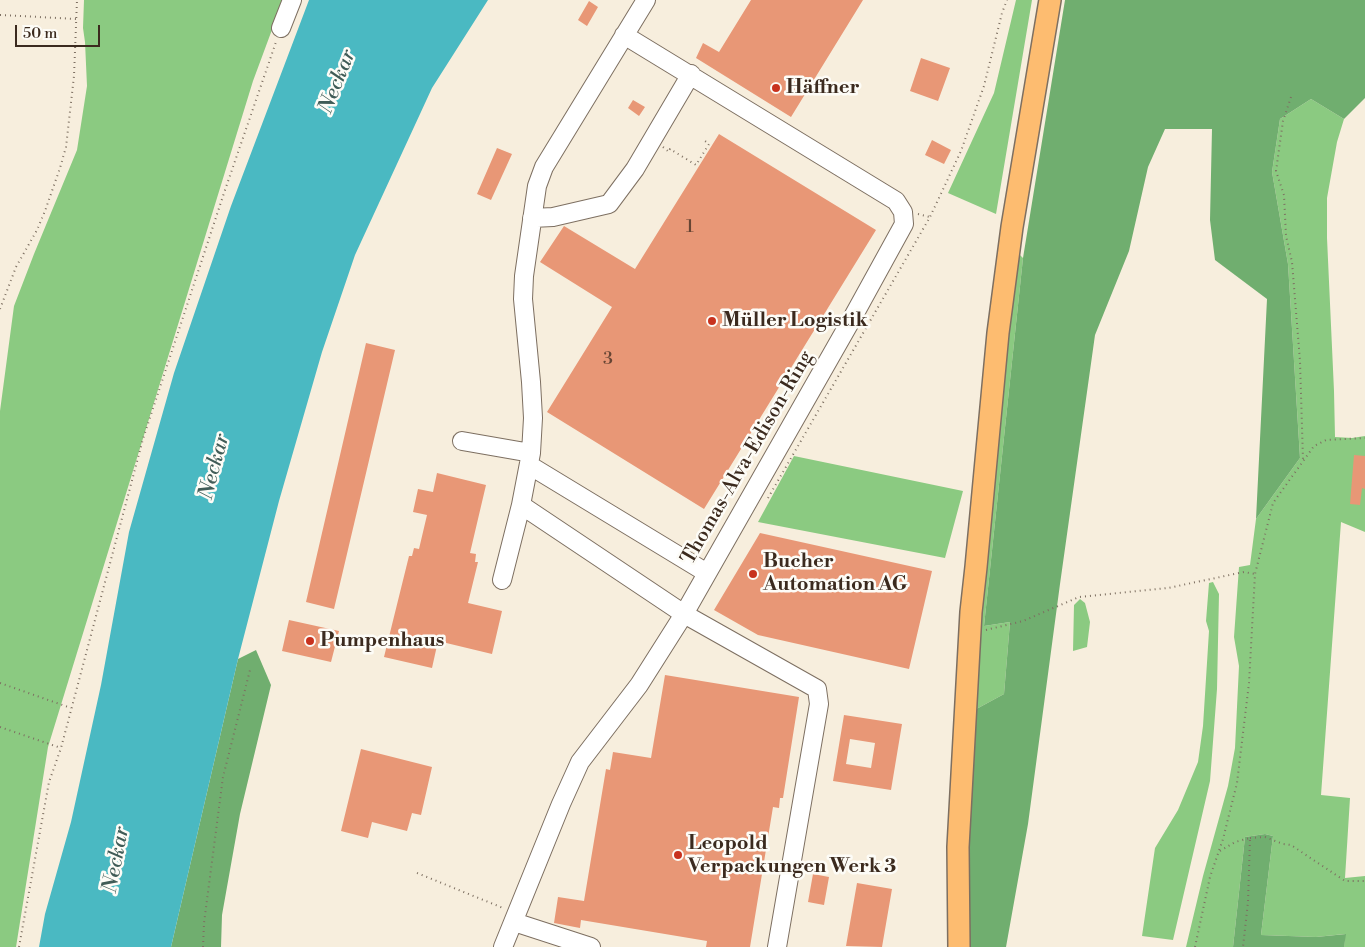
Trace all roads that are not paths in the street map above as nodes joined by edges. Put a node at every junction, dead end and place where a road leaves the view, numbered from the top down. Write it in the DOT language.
graph roads {
  1 [pos="292,0"];
  2 [pos="646,0"];
  3 [pos="1050,0"];
  4 [pos="281,28"];
  5 [pos="624,35"];
  6 [pos="691,74"];
  7 [pos="532,218"];
  8 [pos="462,442"];
  9 [pos="530,459"];
  10 [pos="521,505"];
  11 [pos="707,573"];
  12 [pos="502,580"];
  13 [pos="684,614"];
  14 [pos="515,918"];
  15 [pos="500,945"];
  16 [pos="591,947"];
  17 [pos="777,947"];
  18 [pos="959,947"];
  1 -- 4 [label="street"];
  2 -- 5 [label="street"];
  3 -- 18 [label="main road"];
  5 -- 6 [label="street, Thomas-Alva-Edison-Ring"];
  5 -- 7 [label="street"];
  6 -- 7 [label="street"];
  6 -- 11 [label="street, Thomas-Alva-Edison-Ring"];
  7 -- 9 [label="street"];
  8 -- 9 [label="street"];
  9 -- 10 [label="street"];
  9 -- 11 [label="street"];
  10 -- 12 [label="street"];
  10 -- 13 [label="street"];
  11 -- 13 [label="street, Thomas-Alva-Edison-Ring"];
  13 -- 14 [label="street, Thomas-Alva-Edison-Ring"];
  13 -- 17 [label="street"];
  14 -- 15 [label="street, Thomas-Alva-Edison-Ring"];
  14 -- 16 [label="street"];
}
